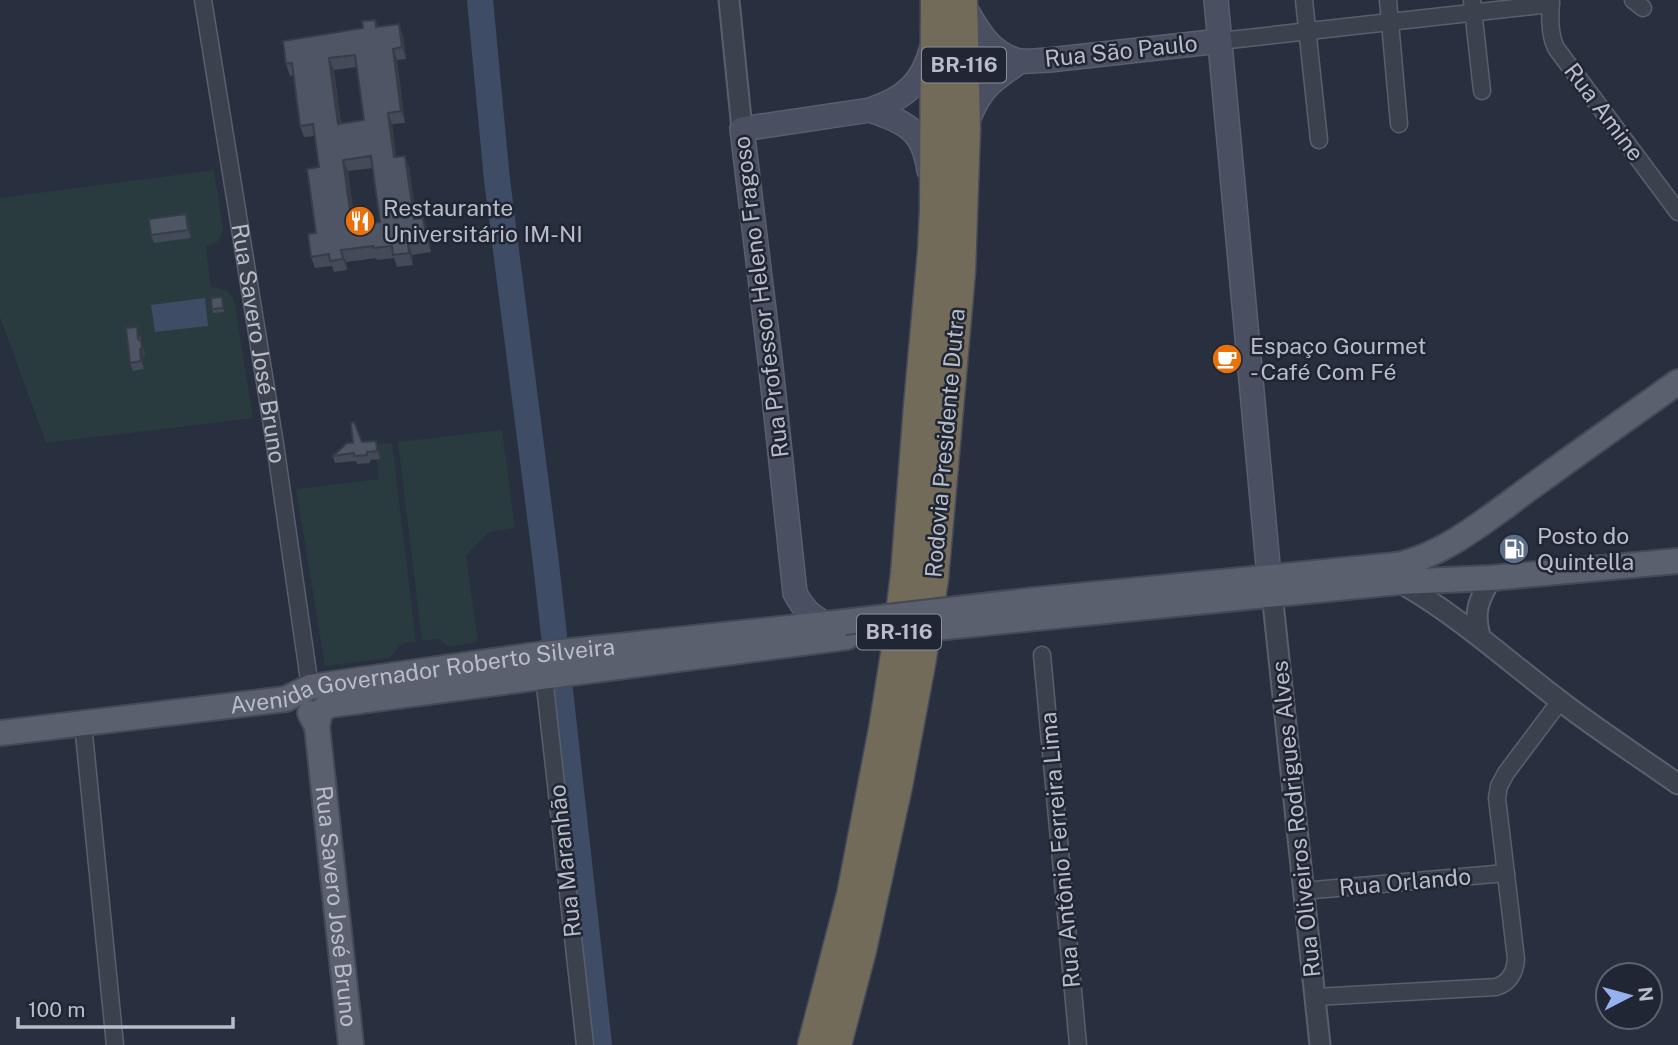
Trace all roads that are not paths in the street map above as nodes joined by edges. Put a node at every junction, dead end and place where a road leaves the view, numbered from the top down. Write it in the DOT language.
graph roads {
  1 [pos="203,0"];
  2 [pos="729,0"];
  3 [pos="1216,0"];
  4 [pos="1304,0"];
  5 [pos="1388,0"];
  6 [pos="1551,2"];
  7 [pos="1473,6"];
  8 [pos="949,7"];
  9 [pos="1390,22"];
  10 [pos="1307,31"];
  11 [pos="1220,41"];
  12 [pos="1021,61"];
  13 [pos="1482,90"];
  14 [pos="870,110"];
  15 [pos="1399,124"];
  16 [pos="742,129"];
  17 [pos="965,129"];
  18 [pos="1319,140"];
  19 [pos="935,211"];
  20 [pos="1678,212"];
  21 [pos="1678,382"];
  22 [pos="1465,533"];
  23 [pos="1678,561"];
  24 [pos="1398,573"];
  25 [pos="1485,579"];
  26 [pos="1271,585"];
  27 [pos="795,593"];
  28 [pos="839,627"];
  29 [pos="781,628"];
  30 [pos="1480,636"];
  31 [pos="1042,655"];
  32 [pos="544,677"];
  33 [pos="310,687"];
  34 [pos="286,699"];
  35 [pos="1560,701"];
  36 [pos="83,724"];
  37 [pos="317,726"];
  38 [pos="0,733"];
  39 [pos="1678,784"];
  40 [pos="1506,873"];
  41 [pos="1303,891"];
  42 [pos="1315,997"];
  43 [pos="115,1045"];
  44 [pos="351,1045"];
  45 [pos="585,1045"];
  46 [pos="813,1045"];
  47 [pos="836,1045"];
  48 [pos="1078,1045"];
  49 [pos="1320,1045"];
  1 -- 33 [label="street, Rua Savero José Bruno"];
  2 -- 16 [label="street, Rua Professor Heleno Fragoso"];
  3 -- 11 [label="main road, Rua Oliveiros Rodrigues Alves"];
  4 -- 10 [label="street"];
  5 -- 9 [label="street"];
  6 -- 7 [label="street"];
  6 -- 20 [label="street, Rua Amine"];
  7 -- 9 [label="street"];
  7 -- 13 [label="street"];
  8 -- 12 [label="main road, Rua São Paulo"];
  8 -- 14 [label="main road"];
  8 -- 17 [label="highway, Rodovia Presidente Dutra / BR-116"];
  8 -- 19 [label="highway, Rodovia Presidente Dutra / BR-116"];
  9 -- 10 [label="street"];
  9 -- 15 [label="street"];
  10 -- 11 [label="street"];
  10 -- 18 [label="street"];
  11 -- 12 [label="main road, Rua São Paulo"];
  11 -- 26 [label="main road, Rua Oliveiros Rodrigues Alves"];
  12 -- 17 [label="main road, Rua São Paulo"];
  14 -- 16 [label="main road"];
  14 -- 19 [label="main road"];
  16 -- 27 [label="main road, Rua Professor Heleno Fragoso"];
  17 -- 47 [label="highway, Rodovia Presidente Dutra / BR-116"];
  19 -- 46 [label="highway, Rodovia Presidente Dutra / BR-116"];
  21 -- 22 [label="main road"];
  22 -- 24 [label="main road"];
  22 -- 25 [label="main road"];
  23 -- 25 [label="main road"];
  24 -- 25 [label="main road"];
  24 -- 26 [label="main road"];
  24 -- 30 [label="street"];
  25 -- 30 [label="street"];
  26 -- 28 [label="main road, bridge"];
  26 -- 41 [label="street, Rua Oliveiros Rodrigues Alves"];
  27 -- 28 [label="main road"];
  27 -- 29 [label="main road, Rua Professor Heleno Fragoso"];
  28 -- 29 [label="main road, Avenida Governador Roberto Silveira"];
  28 -- 32 [label="main road, Avenida Governador Roberto Silveira"];
  29 -- 33 [label="main road, Avenida Governador Roberto Silveira"];
  30 -- 35 [label="street"];
  31 -- 48 [label="street, Rua Antônio Ferreira Lima"];
  32 -- 37 [label="main road, Avenida Governador Roberto Silveira"];
  32 -- 45 [label="street, Rua Maranhão"];
  33 -- 34 [label="main road, Avenida Governador Roberto Silveira"];
  34 -- 36 [label="main road, Avenida Governador Roberto Silveira"];
  34 -- 37 [label="main road"];
  35 -- 39 [label="street"];
  35 -- 40 [label="street"];
  36 -- 38 [label="main road, Avenida Governador Roberto Silveira"];
  36 -- 43 [label="street"];
  37 -- 44 [label="main road, Rua Savero José Bruno"];
  40 -- 41 [label="street, Rua Orlando"];
  40 -- 42 [label="street"];
  41 -- 42 [label="street, Rua Oliveiros Rodrigues Alves"];
  42 -- 49 [label="street, Rua Oliveiros Rodrigues Alves"];
}
